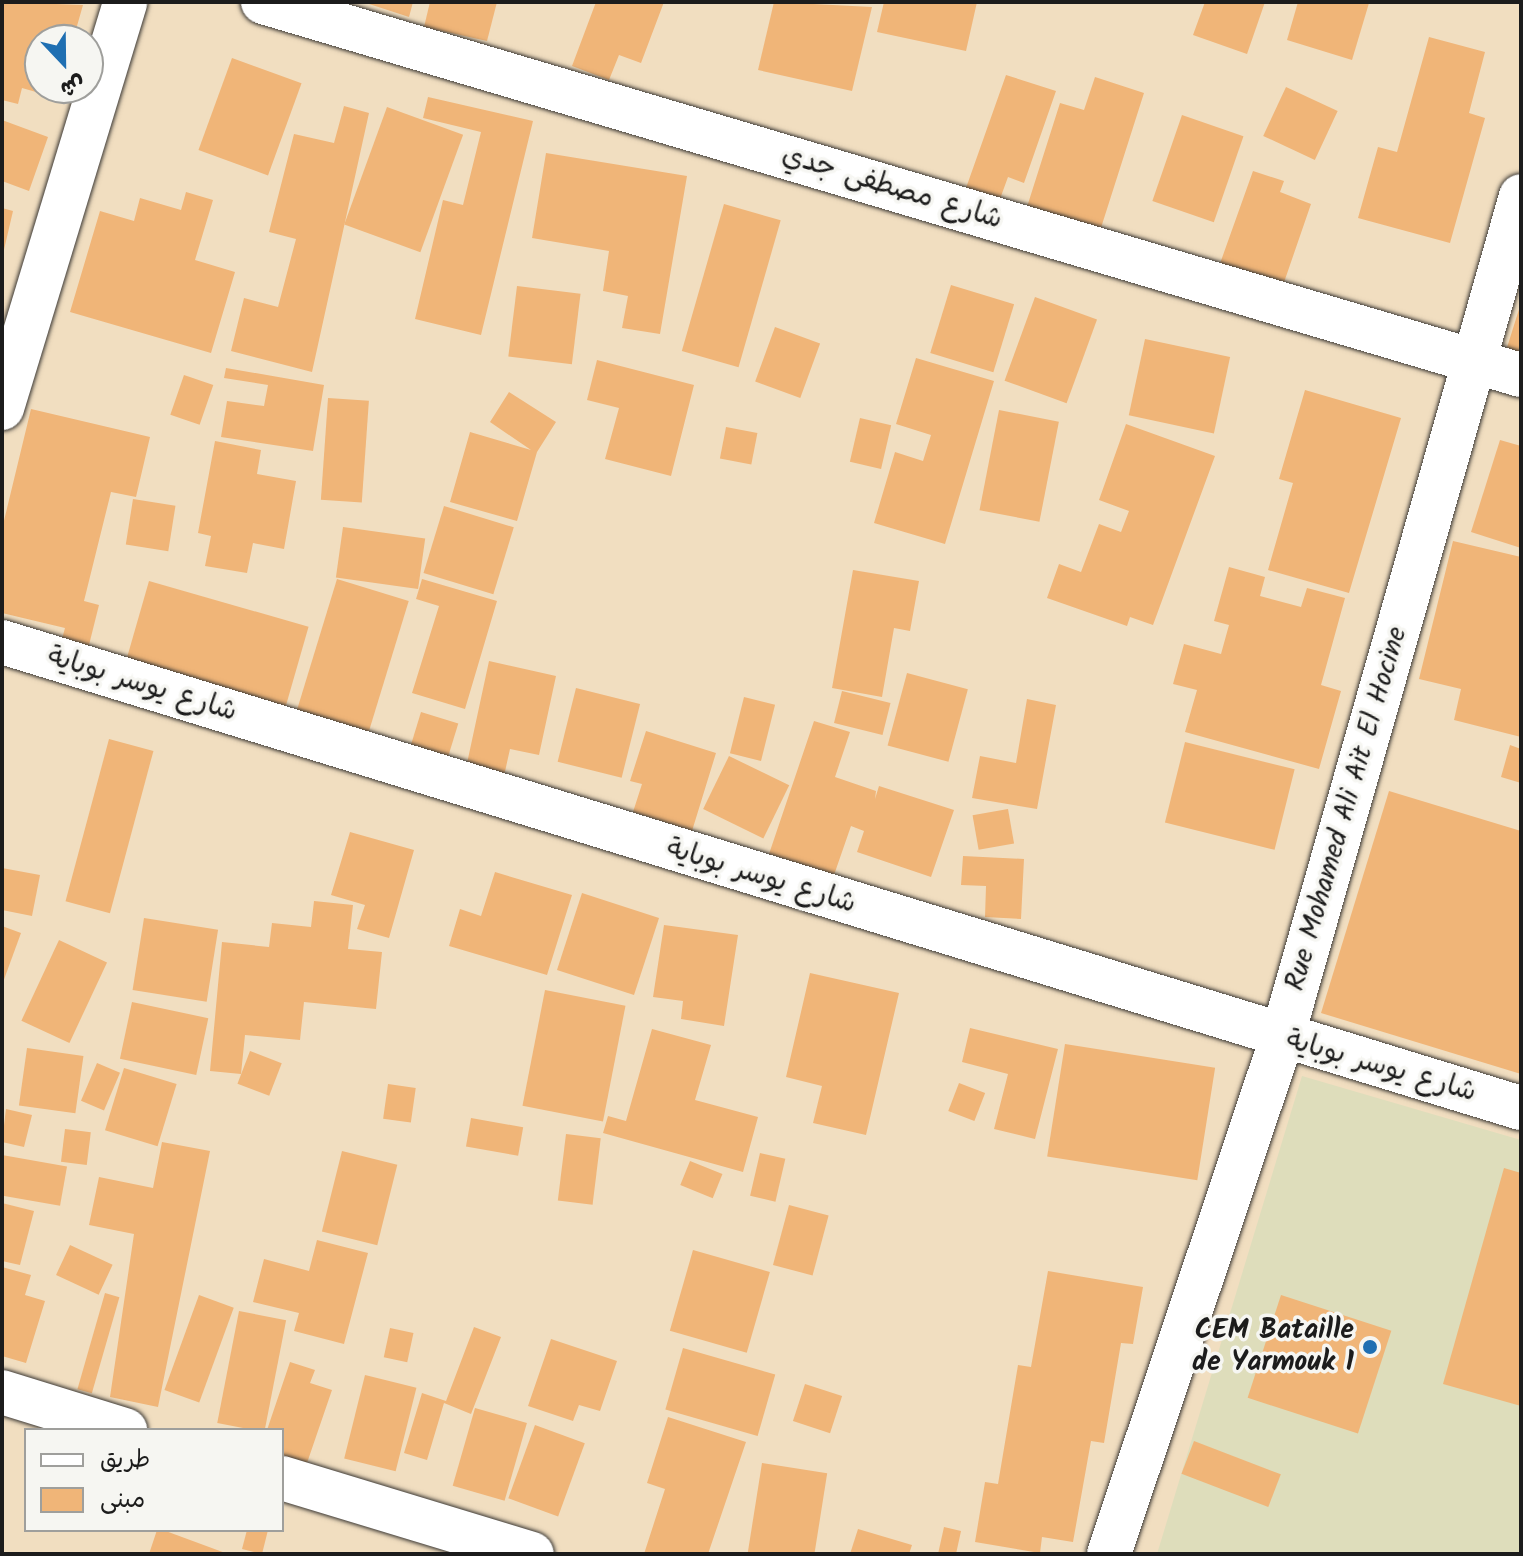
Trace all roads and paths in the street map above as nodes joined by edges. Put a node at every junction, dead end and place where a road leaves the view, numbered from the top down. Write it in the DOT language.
graph roads {
  1 [pos="125,2"];
  2 [pos="263,2"];
  3 [pos="1521,196"];
  4 [pos="1474,361"];
  5 [pos="1521,375"];
  6 [pos="2,408"];
  7 [pos="2,642"];
  8 [pos="1282,1038"];
  9 [pos="1521,1108"];
  10 [pos="2,1392"];
  11 [pos="119,1428"];
  12 [pos="284,1479"];
  13 [pos="532,1554"];
  14 [pos="1109,1554"];
  1 -- 6 [label="street"];
  2 -- 4 [label="street, شارع مصطفى جدي"];
  3 -- 4 [label="street, Rue Mohamed Ali Ait El Hocine"];
  4 -- 5 [label="street, شارع مصطفى جدي"];
  4 -- 8 [label="street, Rue Mohamed Ali Ait El Hocine"];
  7 -- 8 [label="street, شارع يوسر بوباية"];
  8 -- 9 [label="street, شارع يوسر بوباية"];
  8 -- 14 [label="street, Rue Mohamed Ali Ait El Hocine"];
  10 -- 11 [label="street"];
  12 -- 13 [label="street"];
}
